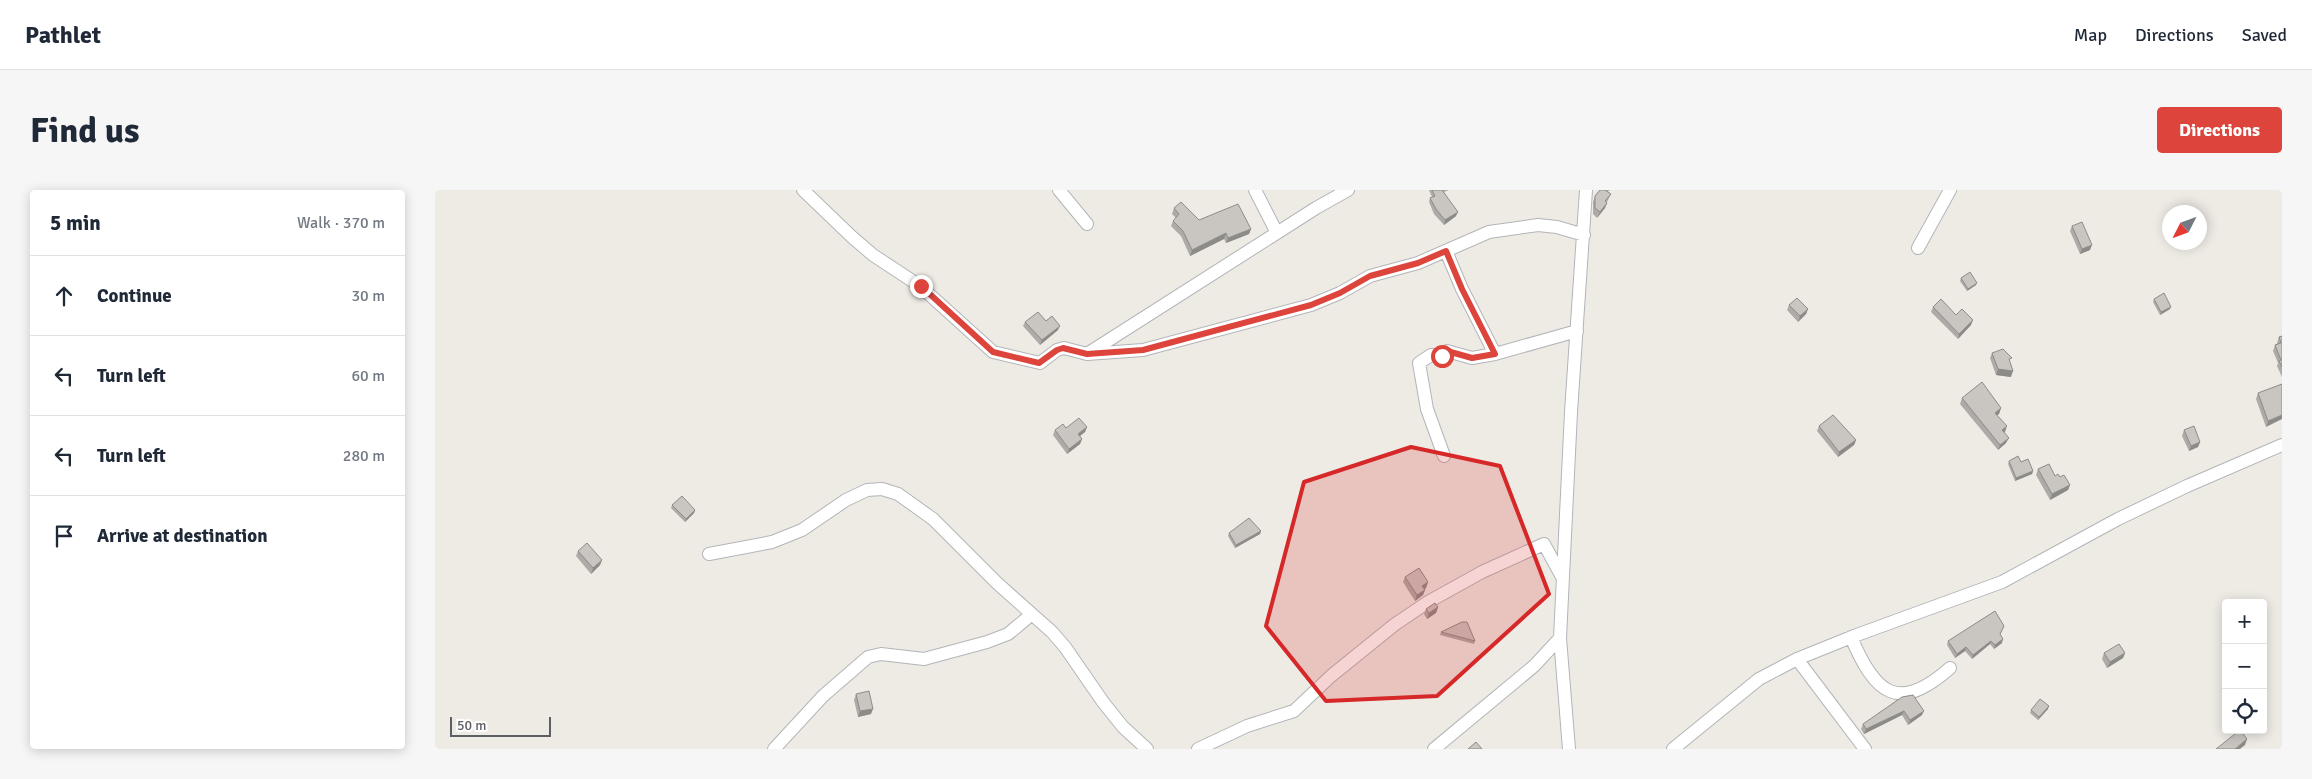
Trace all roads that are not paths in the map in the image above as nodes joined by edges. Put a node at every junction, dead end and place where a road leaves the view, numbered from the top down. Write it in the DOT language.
graph roads {
  1 [pos="803,190"];
  2 [pos="1059,190"];
  3 [pos="1255,190"];
  4 [pos="1348,190"];
  5 [pos="1586,190"];
  6 [pos="1950,190"];
  7 [pos="1087,224"];
  8 [pos="1277,233"];
  9 [pos="1584,235"];
  10 [pos="1918,248"];
  11 [pos="1446,251"];
  12 [pos="1577,331"];
  13 [pos="1087,354"];
  14 [pos="1495,354"];
  15 [pos="2282,445"];
  16 [pos="1444,456"];
  17 [pos="709,554"];
  18 [pos="1562,577"];
  19 [pos="1032,614"];
  20 [pos="1851,637"];
  21 [pos="1560,638"];
  22 [pos="1797,659"];
  23 [pos="1950,668"];
  24 [pos="774,749"];
  25 [pos="1147,749"];
  26 [pos="1198,749"];
  27 [pos="1434,749"];
  28 [pos="1569,749"];
  29 [pos="1673,749"];
  30 [pos="1865,749"];
  1 -- 13 [label="street"];
  2 -- 7 [label="street"];
  3 -- 8 [label="street"];
  4 -- 8 [label="street"];
  5 -- 9 [label="street"];
  6 -- 10 [label="street"];
  8 -- 13 [label="street"];
  9 -- 11 [label="street"];
  9 -- 12 [label="street"];
  11 -- 13 [label="street"];
  11 -- 14 [label="street"];
  12 -- 14 [label="street"];
  12 -- 18 [label="street"];
  14 -- 16 [label="street"];
  15 -- 20 [label="street"];
  17 -- 19 [label="street"];
  18 -- 21 [label="street"];
  18 -- 26 [label="street"];
  19 -- 24 [label="street"];
  19 -- 25 [label="street"];
  20 -- 22 [label="street"];
  20 -- 23 [label="street"];
  21 -- 27 [label="street"];
  21 -- 28 [label="street"];
  22 -- 29 [label="street"];
  22 -- 30 [label="street"];
}
